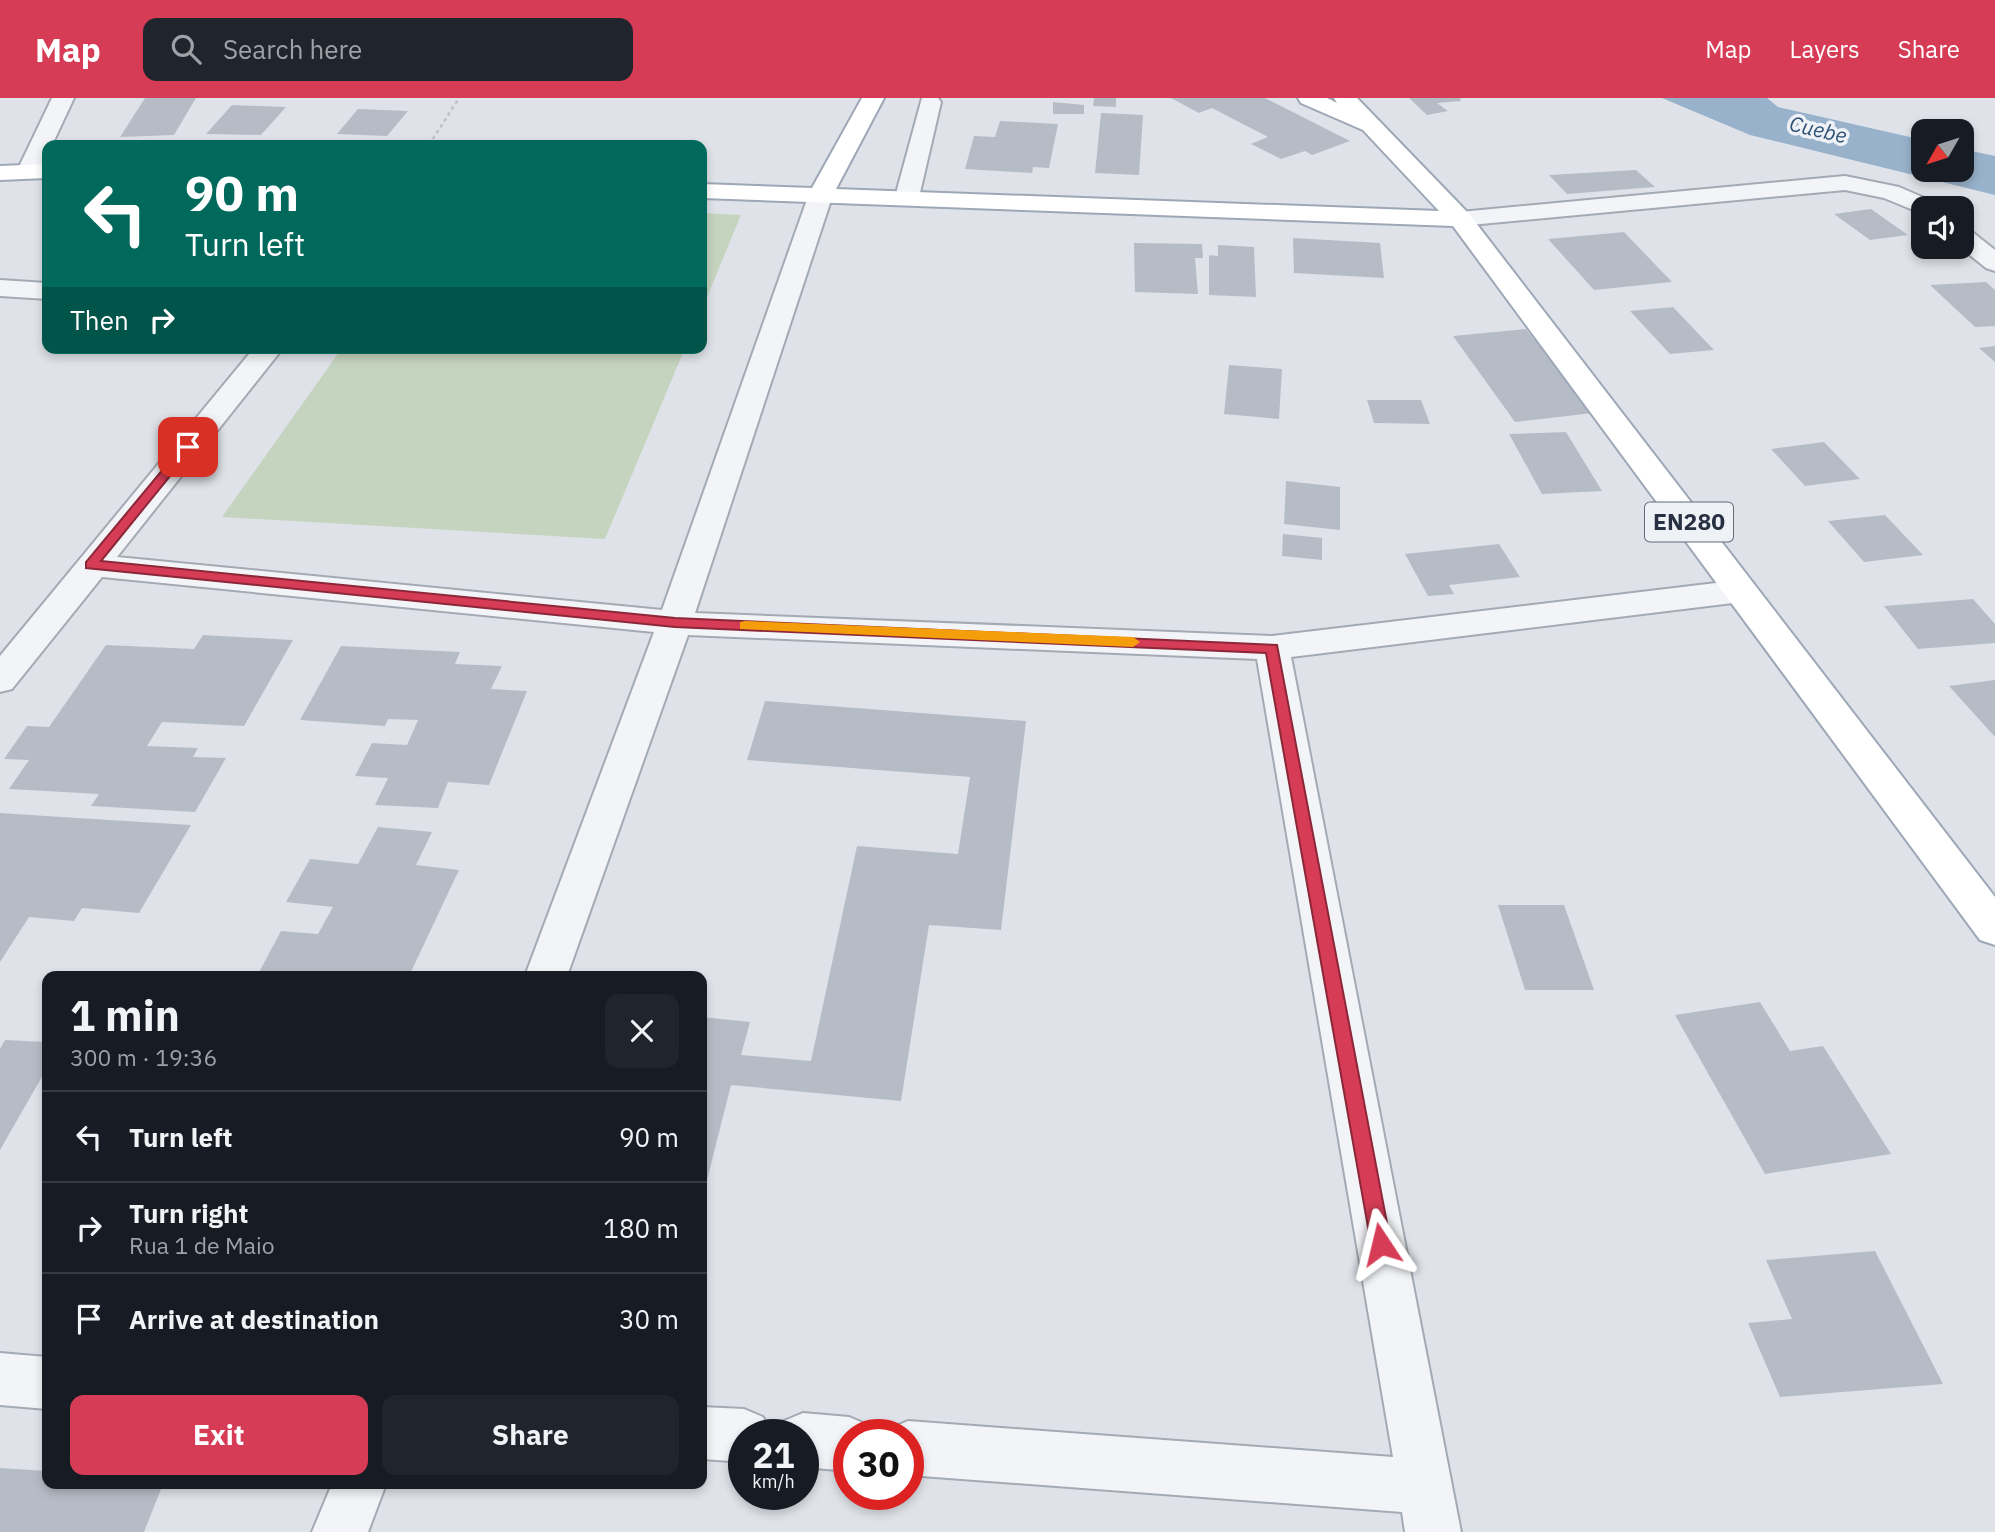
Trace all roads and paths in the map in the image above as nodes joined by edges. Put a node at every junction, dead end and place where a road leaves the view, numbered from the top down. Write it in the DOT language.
graph roads {
  1 [pos="63,98"];
  2 [pos="459,98"];
  3 [pos="873,98"];
  4 [pos="1309,98"];
  5 [pos="1345,98"];
  6 [pos="930,102"];
  7 [pos="1371,127"];
  8 [pos="49,140"];
  9 [pos="432,140"];
  10 [pos="38,171"];
  11 [pos="0,173"];
  12 [pos="707,191"];
  13 [pos="821,194"];
  14 [pos="907,197"];
  15 [pos="1911,201"];
  16 [pos="1460,219"];
  17 [pos="1974,246"];
  18 [pos="1995,264"];
  19 [pos="0,288"];
  20 [pos="42,291"];
  21 [pos="264,354"];
  22 [pos="91,565"];
  23 [pos="1741,590"];
  24 [pos="675,623"];
  25 [pos="1272,648"];
  26 [pos="0,680"];
  27 [pos="1995,928"];
  28 [pos="548,971"];
  29 [pos="0,1379"];
  30 [pos="42,1382"];
  31 [pos="707,1433"];
  32 [pos="728,1435"];
  33 [pos="924,1450"];
  34 [pos="357,1489"];
  35 [pos="1429,1510"];
  36 [pos="340,1532"];
  1 -- 8 [label="street"];
  2 -- 9 [label="path"];
  3 -- 13 [label="main road"];
  4 -- 7 [label="main road, EN280"];
  5 -- 7 [label="main road, EN280"];
  6 -- 14 [label="street"];
  7 -- 16 [label="main road, EN280"];
  10 -- 11 [label="main road"];
  12 -- 13 [label="main road"];
  13 -- 14 [label="main road"];
  13 -- 24 [label="street"];
  14 -- 16 [label="main road"];
  15 -- 16 [label="street"];
  16 -- 23 [label="main road, EN280"];
  17 -- 18 [label="street"];
  19 -- 20 [label="street"];
  21 -- 22 [label="street"];
  22 -- 24 [label="street"];
  22 -- 26 [label="street"];
  23 -- 25 [label="street"];
  23 -- 27 [label="main road, EN280"];
  24 -- 25 [label="street"];
  24 -- 28 [label="street"];
  25 -- 35 [label="street"];
  29 -- 30 [label="street"];
  31 -- 32 [label="street"];
  33 -- 35 [label="street"];
  34 -- 36 [label="street"];
}
